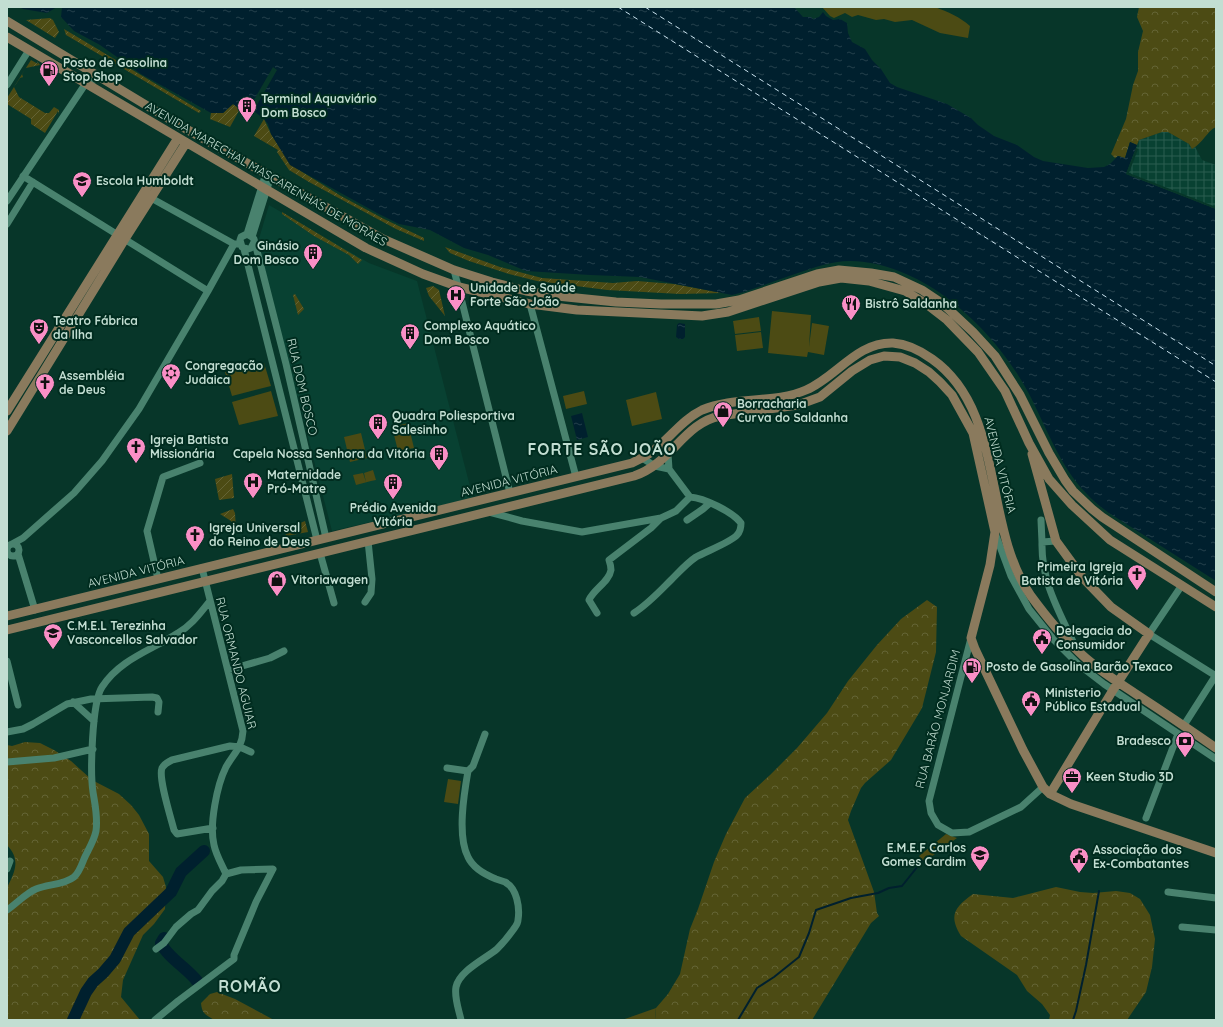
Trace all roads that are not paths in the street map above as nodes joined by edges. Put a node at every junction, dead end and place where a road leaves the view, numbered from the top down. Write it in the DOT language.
graph roads {
  1 [pos="7,21"];
  2 [pos="7,37"];
  3 [pos="29,50"];
  4 [pos="100,78"];
  5 [pos="86,83"];
  6 [pos="7,85"];
  7 [pos="179,124"];
  8 [pos="182,140"];
  9 [pos="268,174"];
  10 [pos="23,176"];
  11 [pos="33,182"];
  12 [pos="264,188"];
  13 [pos="151,198"];
  14 [pos="7,201"];
  15 [pos="7,224"];
  16 [pos="121,237"];
  17 [pos="251,237"];
  18 [pos="239,246"];
  19 [pos="454,270"];
  20 [pos="459,287"];
  21 [pos="208,291"];
  22 [pos="530,304"];
  23 [pos="10,400"];
  24 [pos="7,411"];
  25 [pos="7,431"];
  26 [pos="1029,443"];
  27 [pos="668,454"];
  28 [pos="642,458"];
  29 [pos="200,463"];
  30 [pos="655,466"];
  31 [pos="669,469"];
  32 [pos="576,477"];
  33 [pos="510,493"];
  34 [pos="690,497"];
  35 [pos="710,503"];
  36 [pos="488,512"];
  37 [pos="661,518"];
  38 [pos="687,520"];
  39 [pos="1041,520"];
  40 [pos="645,521"];
  41 [pos="651,528"];
  42 [pos="995,532"];
  43 [pos="22,538"];
  44 [pos="321,539"];
  45 [pos="368,541"];
  46 [pos="1056,541"];
  47 [pos="1042,542"];
  48 [pos="9,546"];
  49 [pos="18,551"];
  50 [pos="324,552"];
  51 [pos="202,568"];
  52 [pos="158,579"];
  53 [pos="204,581"];
  54 [pos="1182,585"];
  55 [pos="1216,592"];
  56 [pos="210,601"];
  57 [pos="365,602"];
  58 [pos="334,603"];
  59 [pos="1216,607"];
  60 [pos="35,610"];
  61 [pos="597,613"];
  62 [pos="634,613"];
  63 [pos="7,616"];
  64 [pos="7,630"];
  65 [pos="1149,634"];
  66 [pos="971,638"];
  67 [pos="284,651"];
  68 [pos="1078,651"];
  69 [pos="7,661"];
  70 [pos="228,670"];
  71 [pos="1216,675"];
  72 [pos="1116,686"];
  73 [pos="97,699"];
  74 [pos="73,702"];
  75 [pos="18,705"];
  76 [pos="158,712"];
  77 [pos="95,717"];
  78 [pos="1186,722"];
  79 [pos="7,732"];
  80 [pos="485,734"];
  81 [pos="1178,734"];
  82 [pos="240,747"];
  83 [pos="1216,748"];
  84 [pos="93,749"];
  85 [pos="251,752"];
  86 [pos="1216,759"];
  87 [pos="7,762"];
  88 [pos="447,768"];
  89 [pos="468,771"];
  90 [pos="1043,792"];
  91 [pos="1146,818"];
  92 [pos="213,828"];
  93 [pos="1216,853"];
  94 [pos="10,861"];
  95 [pos="7,869"];
  96 [pos="226,874"];
  97 [pos="1168,892"];
  98 [pos="1216,898"];
  99 [pos="7,910"];
  100 [pos="1182,927"];
  101 [pos="1216,930"];
  102 [pos="156,949"];
  103 [pos="155,1020"];
  104 [pos="461,1020"];
  1 -- 4 [label="main road, AVENIDA MARECHAL MASCARENHAS DE MORAES"];
  2 -- 3 [label="main road, AVENIDA MARECHAL MASCARENHAS DE MORAES"];
  3 -- 5 [label="main road, AVENIDA MARECHAL MASCARENHAS DE MORAES"];
  3 -- 6 [label="street"];
  4 -- 5 [label="street"];
  4 -- 7 [label="main road, AVENIDA MARECHAL MASCARENHAS DE MORAES"];
  5 -- 8 [label="main road, AVENIDA MARECHAL MASCARENHAS DE MORAES"];
  5 -- 10 [label="street"];
  7 -- 8 [label="main road"];
  7 -- 9 [label="main road, AVENIDA MARECHAL MASCARENHAS DE MORAES"];
  8 -- 12 [label="main road, AVENIDA MARECHAL MASCARENHAS DE MORAES"];
  8 -- 13 [label="main road"];
  8 -- 16 [label="main road"];
  9 -- 12 [label="street"];
  9 -- 19 [label="main road, AVENIDA MARECHAL MASCARENHAS DE MORAES"];
  10 -- 11 [label="street"];
  10 -- 14 [label="street"];
  11 -- 15 [label="street"];
  11 -- 16 [label="street"];
  12 -- 17 [label="street"];
  12 -- 20 [label="main road, AVENIDA MARECHAL MASCARENHAS DE MORAES"];
  13 -- 16 [label="main road"];
  13 -- 18 [label="street"];
  16 -- 21 [label="street"];
  16 -- 23 [label="main road"];
  16 -- 25 [label="main road"];
  17 -- 18 [label="street"];
  17 -- 18 [label="street"];
  17 -- 44 [label="street, RUA DOM BOSCO"];
  18 -- 21 [label="street"];
  18 -- 44 [label="street, RUA DOM BOSCO"];
  19 -- 20 [label="street"];
  19 -- 55 [label="main road, AVENIDA MARECHAL MASCARENHAS DE MORAES"];
  20 -- 22 [label="main road, AVENIDA MARECHAL MASCARENHAS DE MORAES"];
  20 -- 33 [label="street"];
  21 -- 43 [label="street"];
  22 -- 26 [label="main road, AVENIDA MARECHAL MASCARENHAS DE MORAES"];
  22 -- 32 [label="street"];
  23 -- 24 [label="main road"];
  26 -- 46 [label="main road"];
  26 -- 54 [label="main road, AVENIDA MARECHAL MASCARENHAS DE MORAES"];
  27 -- 30 [label="main road, AVENIDA VITÓRIA"];
  27 -- 31 [label="street"];
  27 -- 42 [label="main road, AVENIDA VITÓRIA"];
  28 -- 30 [label="street"];
  28 -- 32 [label="main road, AVENIDA VITÓRIA"];
  28 -- 68 [label="main road, AVENIDA VITÓRIA"];
  29 -- 52 [label="street"];
  30 -- 31 [label="street"];
  30 -- 36 [label="main road, AVENIDA VITÓRIA"];
  31 -- 34 [label="street"];
  32 -- 33 [label="main road, AVENIDA VITÓRIA"];
  33 -- 44 [label="main road, AVENIDA VITÓRIA"];
  34 -- 35 [label="street"];
  34 -- 37 [label="street"];
  35 -- 38 [label="street"];
  35 -- 62 [label="street"];
  36 -- 40 [label="street"];
  36 -- 45 [label="main road, AVENIDA VITÓRIA"];
  37 -- 40 [label="street"];
  37 -- 41 [label="street"];
  39 -- 47 [label="street"];
  40 -- 41 [label="street"];
  41 -- 61 [label="street"];
  42 -- 66 [label="main road, RUA BARÃO MONJARDIM"];
  42 -- 72 [label="street"];
  43 -- 48 [label="street"];
  43 -- 49 [label="street"];
  44 -- 50 [label="main road"];
  44 -- 51 [label="main road, AVENIDA VITÓRIA"];
  45 -- 50 [label="main road, AVENIDA VITÓRIA"];
  45 -- 57 [label="street"];
  46 -- 47 [label="street"];
  46 -- 65 [label="main road"];
  47 -- 68 [label="street"];
  48 -- 49 [label="street"];
  48 -- 49 [label="street"];
  49 -- 60 [label="street"];
  50 -- 53 [label="main road, AVENIDA VITÓRIA"];
  50 -- 58 [label="street"];
  51 -- 52 [label="main road, AVENIDA VITÓRIA"];
  51 -- 53 [label="street, RUA ORMANDO AGUIAR"];
  52 -- 60 [label="main road, AVENIDA VITÓRIA"];
  53 -- 56 [label="street, RUA ORMANDO AGUIAR"];
  53 -- 64 [label="main road, AVENIDA VITÓRIA"];
  54 -- 59 [label="main road, AVENIDA MARECHAL MASCARENHAS DE MORAES"];
  54 -- 65 [label="street"];
  56 -- 70 [label="street, RUA ORMANDO AGUIAR"];
  56 -- 73 [label="street"];
  60 -- 63 [label="main road, AVENIDA VITÓRIA"];
  65 -- 71 [label="street"];
  65 -- 72 [label="main road"];
  66 -- 90 [label="main road"];
  66 -- 90 [label="street, RUA BARÃO MONJARDIM"];
  67 -- 70 [label="street"];
  68 -- 72 [label="main road, AVENIDA VITÓRIA"];
  69 -- 75 [label="street"];
  70 -- 82 [label="street, RUA ORMANDO AGUIAR"];
  71 -- 78 [label="street"];
  72 -- 81 [label="street"];
  72 -- 83 [label="main road, AVENIDA VITÓRIA"];
  72 -- 90 [label="main road"];
  73 -- 74 [label="street"];
  73 -- 76 [label="street"];
  73 -- 77 [label="street"];
  74 -- 77 [label="street"];
  74 -- 79 [label="street"];
  77 -- 84 [label="street"];
  80 -- 89 [label="street"];
  81 -- 86 [label="street"];
  81 -- 91 [label="street"];
  82 -- 85 [label="street"];
  82 -- 92 [label="street, RUA ORMANDO AGUIAR"];
  82 -- 92 [label="street"];
  84 -- 87 [label="street"];
  84 -- 99 [label="street"];
  88 -- 89 [label="street"];
  89 -- 104 [label="street"];
  90 -- 93 [label="main road"];
  92 -- 96 [label="street, RUA ORMANDO AGUIAR"];
  94 -- 95 [label="street"];
  96 -- 102 [label="street"];
  96 -- 103 [label="street"];
  97 -- 98 [label="street"];
  100 -- 101 [label="street"];
}
